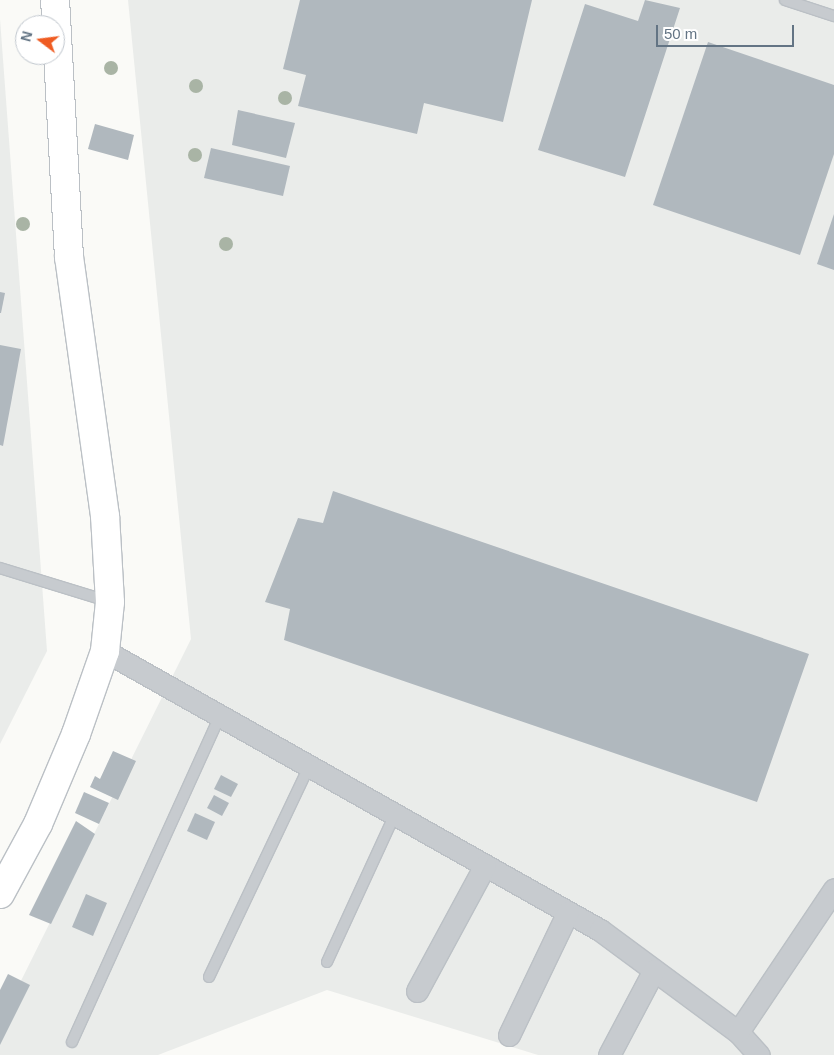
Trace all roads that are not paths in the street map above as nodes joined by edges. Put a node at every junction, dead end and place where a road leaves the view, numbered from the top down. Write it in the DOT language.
graph roads {
  1 [pos="55,0"];
  2 [pos="785,0"];
  3 [pos="834,16"];
  4 [pos="0,568"];
  5 [pos="110,602"];
  6 [pos="105,651"];
  7 [pos="220,716"];
  8 [pos="309,766"];
  9 [pos="395,814"];
  10 [pos="486,865"];
  11 [pos="834,888"];
  12 [pos="0,894"];
  13 [pos="568,912"];
  14 [pos="326,962"];
  15 [pos="654,970"];
  16 [pos="209,978"];
  17 [pos="417,991"];
  18 [pos="738,1032"];
  19 [pos="509,1035"];
  20 [pos="72,1042"];
  21 [pos="609,1055"];
  22 [pos="759,1055"];
  1 -- 5 [label="street"];
  2 -- 3 [label="lane"];
  4 -- 5 [label="lane"];
  5 -- 6 [label="street"];
  6 -- 7 [label="street"];
  6 -- 12 [label="street"];
  7 -- 8 [label="street"];
  7 -- 20 [label="lane"];
  8 -- 9 [label="street"];
  8 -- 16 [label="lane"];
  9 -- 10 [label="street"];
  9 -- 14 [label="lane"];
  10 -- 13 [label="street"];
  10 -- 17 [label="street"];
  11 -- 18 [label="street"];
  13 -- 15 [label="street"];
  13 -- 19 [label="street"];
  15 -- 18 [label="street"];
  15 -- 21 [label="street"];
  18 -- 22 [label="street"];
}
